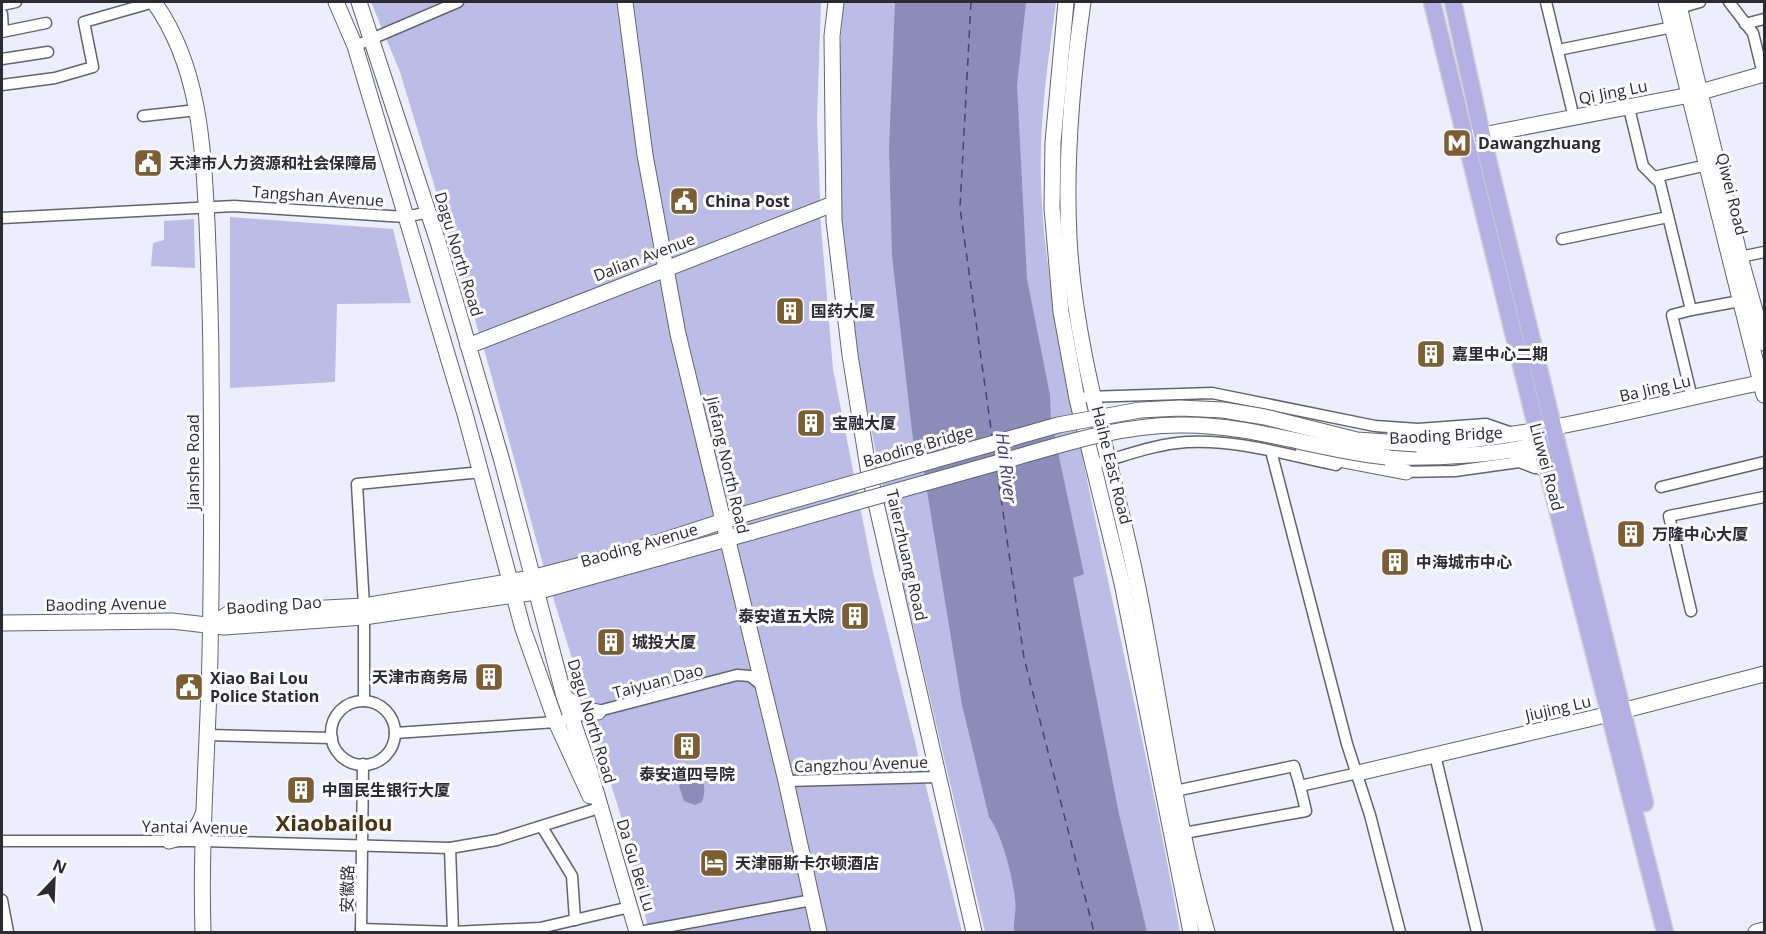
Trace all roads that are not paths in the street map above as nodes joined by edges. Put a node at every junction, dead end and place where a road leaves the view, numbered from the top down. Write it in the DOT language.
graph roads {
  1 [pos="16,2"];
  2 [pos="154,2"];
  3 [pos="336,2"];
  4 [pos="359,2"];
  5 [pos="458,2"];
  6 [pos="625,2"];
  7 [pos="836,2"];
  8 [pos="1066,2"];
  9 [pos="1083,2"];
  10 [pos="1432,2"];
  11 [pos="1453,2"];
  12 [pos="1546,2"];
  13 [pos="1700,2"];
  14 [pos="1729,2"];
  15 [pos="1674,4"];
  16 [pos="2,5"];
  17 [pos="2,14"];
  18 [pos="1764,19"];
  19 [pos="46,23"];
  20 [pos="1745,24"];
  21 [pos="1673,27"];
  22 [pos="2,32"];
  23 [pos="372,38"];
  24 [pos="355,46"];
  25 [pos="1558,50"];
  26 [pos="48,51"];
  27 [pos="2,59"];
  28 [pos="1764,74"];
  29 [pos="2,85"];
  30 [pos="1696,93"];
  31 [pos="1629,108"];
  32 [pos="197,110"];
  33 [pos="143,116"];
  34 [pos="1574,118"];
  35 [pos="1474,137"];
  36 [pos="1707,165"];
  37 [pos="1654,177"];
  38 [pos="833,204"];
  39 [pos="206,207"];
  40 [pos="429,212"];
  41 [pos="2,217"];
  42 [pos="405,217"];
  43 [pos="1668,217"];
  44 [pos="1562,239"];
  45 [pos="1764,252"];
  46 [pos="1740,257"];
  47 [pos="665,267"];
  48 [pos="1740,301"];
  49 [pos="1690,310"];
  50 [pos="1764,343"];
  51 [pos="468,346"];
  52 [pos="1763,387"];
  53 [pos="1095,396"];
  54 [pos="1692,398"];
  55 [pos="1077,399"];
  56 [pos="1515,434"];
  57 [pos="1543,434"];
  58 [pos="1512,450"];
  59 [pos="1271,451"];
  60 [pos="1100,462"];
  61 [pos="1386,462"];
  62 [pos="1764,462"];
  63 [pos="482,472"];
  64 [pos="1406,472"];
  65 [pos="1550,474"];
  66 [pos="1661,487"];
  67 [pos="1554,494"];
  68 [pos="1764,497"];
  69 [pos="723,522"];
  70 [pos="752,532"];
  71 [pos="727,540"];
  72 [pos="524,551"];
  73 [pos="733,564"];
  74 [pos="566,577"];
  75 [pos="528,586"];
  76 [pos="364,611"];
  77 [pos="1691,611"];
  78 [pos="2,623"];
  79 [pos="210,625"];
  80 [pos="1764,675"];
  81 [pos="763,687"];
  82 [pos="564,696"];
  83 [pos="364,701"];
  84 [pos="598,712"];
  85 [pos="1617,712"];
  86 [pos="564,720"];
  87 [pos="395,733"];
  88 [pos="207,735"];
  89 [pos="332,738"];
  90 [pos="1435,754"];
  91 [pos="363,764"];
  92 [pos="1358,773"];
  93 [pos="937,777"];
  94 [pos="786,781"];
  95 [pos="1300,786"];
  96 [pos="1175,791"];
  97 [pos="205,806"];
  98 [pos="599,808"];
  99 [pos="542,827"];
  100 [pos="1184,833"];
  101 [pos="169,841"];
  102 [pos="203,841"];
  103 [pos="2,842"];
  104 [pos="363,846"];
  105 [pos="450,848"];
  106 [pos="2,900"];
  107 [pos="812,900"];
  108 [pos="630,907"];
  109 [pos="575,920"];
  110 [pos="540,930"];
  111 [pos="1764,930"];
  112 [pos="361,931"];
  113 [pos="8,933"];
  114 [pos="203,933"];
  115 [pos="453,933"];
  116 [pos="638,933"];
  117 [pos="819,933"];
  118 [pos="974,933"];
  119 [pos="1191,933"];
  120 [pos="1207,933"];
  121 [pos="1400,933"];
  122 [pos="1477,933"];
  123 [pos="1665,933"];
  124 [pos="1677,933"];
  125 [pos="1756,933"];
  1 -- 16 [label="street"];
  2 -- 29 [label="street"];
  2 -- 32 [label="main road, Jianshe Road"];
  3 -- 24 [label="main road, Dagu North Road"];
  4 -- 23 [label="main road, Dagu North Road"];
  5 -- 23 [label="street"];
  6 -- 47 [label="main road, Jiefang North Road"];
  7 -- 38 [label="main road, Taierzhuang Road"];
  8 -- 55 [label="main road, Haihe East Road"];
  9 -- 53 [label="main road, Haihe East Road"];
  10 -- 35 [label="main road, Liuwei Road"];
  11 -- 35 [label="main road, Liuwei Road"];
  12 -- 25 [label="street"];
  13 -- 15 [label="street"];
  14 -- 20 [label="street"];
  15 -- 21 [label="main road, Qiwei Road"];
  15 -- 30 [label="main road, Qiwei Road"];
  17 -- 22 [label="street"];
  18 -- 20 [label="street"];
  19 -- 22 [label="street"];
  20 -- 28 [label="street"];
  21 -- 25 [label="street"];
  21 -- 30 [label="main road, Qiwei Road"];
  23 -- 24 [label="street"];
  23 -- 40 [label="main road, Dagu North Road"];
  24 -- 42 [label="main road, Dagu North Road"];
  25 -- 34 [label="street"];
  26 -- 27 [label="street"];
  28 -- 30 [label="main road, Qi Jing Lu"];
  30 -- 31 [label="main road, Qi Jing Lu"];
  30 -- 36 [label="main road, Qiwei Road"];
  30 -- 46 [label="main road, Qiwei Road"];
  31 -- 34 [label="main road, Qi Jing Lu"];
  31 -- 37 [label="street"];
  32 -- 33 [label="street"];
  32 -- 39 [label="main road, Jianshe Road"];
  34 -- 35 [label="main road, Qi Jing Lu"];
  35 -- 57 [label="main road, Liuwei Road"];
  36 -- 37 [label="street"];
  36 -- 48 [label="main road, Qiwei Road"];
  37 -- 43 [label="street"];
  38 -- 47 [label="main road, Dalian Avenue"];
  38 -- 93 [label="main road, Taierzhuang Road"];
  39 -- 41 [label="street, Tangshan Avenue"];
  39 -- 42 [label="street, Tangshan Avenue"];
  39 -- 79 [label="main road, Jianshe Road"];
  40 -- 42 [label="street, Tangshan Avenue"];
  40 -- 51 [label="main road, Dagu North Road"];
  42 -- 63 [label="main road, Dagu North Road"];
  43 -- 44 [label="street"];
  43 -- 49 [label="street"];
  45 -- 46 [label="street"];
  46 -- 50 [label="main road, Qiwei Road"];
  47 -- 51 [label="main road, Dalian Avenue"];
  47 -- 69 [label="main road, Jiefang North Road"];
  48 -- 49 [label="street"];
  48 -- 52 [label="main road, Qiwei Road"];
  49 -- 54 [label="street"];
  51 -- 72 [label="main road, Dagu North Road"];
  52 -- 54 [label="main road, Ba Jing Lu"];
  53 -- 55 [label="street"];
  53 -- 56 [label="street"];
  53 -- 60 [label="main road, Haihe East Road"];
  54 -- 57 [label="main road, Ba Jing Lu"];
  55 -- 60 [label="main road, Haihe East Road"];
  56 -- 57 [label="main road, Baoding Bridge"];
  56 -- 69 [label="main road, Baoding Bridge, bridge"];
  57 -- 58 [label="main road, Baoding Bridge"];
  57 -- 65 [label="main road, Liuwei Road"];
  57 -- 85 [label="main road, Liuwei Road"];
  58 -- 61 [label="main road, Baoding Bridge"];
  58 -- 65 [label="main road"];
  59 -- 60 [label="street"];
  59 -- 64 [label="street"];
  59 -- 92 [label="street"];
  60 -- 96 [label="main road, Haihe East Road"];
  60 -- 119 [label="main road, Haihe East Road"];
  61 -- 64 [label="main road"];
  61 -- 70 [label="main road, Baoding Bridge, bridge"];
  62 -- 66 [label="street"];
  63 -- 75 [label="main road, Dagu North Road"];
  63 -- 76 [label="street"];
  64 -- 67 [label="street"];
  65 -- 67 [label="main road, Liuwei Road"];
  67 -- 85 [label="main road, Liuwei Road"];
  68 -- 77 [label="street"];
  69 -- 71 [label="main road, Jiefang North Road"];
  69 -- 74 [label="main road, Baoding Avenue"];
  70 -- 71 [label="main road, Baoding Avenue"];
  70 -- 73 [label="main road"];
  71 -- 73 [label="main road, Jiefang North Road"];
  71 -- 74 [label="main road, Baoding Avenue"];
  72 -- 74 [label="main road"];
  72 -- 75 [label="main road, Dagu North Road"];
  73 -- 81 [label="main road, Jiefang North Road"];
  74 -- 75 [label="main road, Baoding Dao"];
  75 -- 76 [label="main road, Baoding Dao"];
  75 -- 82 [label="main road, Dagu North Road"];
  75 -- 86 [label="main road, Dagu North Road"];
  76 -- 79 [label="main road, Baoding Dao"];
  76 -- 83 [label="street"];
  78 -- 79 [label="main road, Baoding Avenue"];
  79 -- 88 [label="main road, Jianshe Road"];
  80 -- 85 [label="main road, Jiujing Lu"];
  81 -- 84 [label="street, Taiyuan Dao"];
  81 -- 94 [label="main road, Jiefang North Road"];
  82 -- 84 [label="main road"];
  82 -- 86 [label="main road, Dagu North Road"];
  83 -- 87 [label="street"];
  83 -- 89 [label="street"];
  84 -- 86 [label="street, Taiyuan Dao"];
  85 -- 90 [label="main road, Jiujing Lu"];
  85 -- 123 [label="main road, Liuwei Road"];
  85 -- 124 [label="main road, Liuwei Road"];
  86 -- 87 [label="street, Taiyuan Dao"];
  86 -- 98 [label="main road, Dagu North Road"];
  87 -- 91 [label="street"];
  88 -- 89 [label="street"];
  88 -- 97 [label="main road, Jianshe Road"];
  89 -- 91 [label="street"];
  90 -- 92 [label="main road, Jiujing Lu"];
  90 -- 122 [label="street"];
  91 -- 104 [label="street, 安徽路"];
  92 -- 95 [label="street"];
  92 -- 121 [label="street"];
  93 -- 94 [label="street, Cangzhou Avenue"];
  93 -- 118 [label="main road, Taierzhuang Road"];
  94 -- 107 [label="main road, Jiefang North Road"];
  95 -- 96 [label="street"];
  95 -- 100 [label="street"];
  96 -- 100 [label="main road, Haihe East Road"];
  97 -- 101 [label="main road"];
  97 -- 102 [label="main road, Jianshe Road"];
  98 -- 99 [label="street, Yantai Avenue"];
  98 -- 108 [label="main road, Da Gu Bei Lu"];
  99 -- 105 [label="street, Yantai Avenue"];
  99 -- 109 [label="street"];
  100 -- 120 [label="main road, Haihe East Road"];
  101 -- 102 [label="street, Yantai Avenue"];
  101 -- 103 [label="street, Yantai Avenue"];
  102 -- 104 [label="street, Yantai Avenue"];
  102 -- 114 [label="main road, Jianshe Road"];
  104 -- 105 [label="street, Yantai Avenue"];
  104 -- 112 [label="street, 安徽路"];
  105 -- 115 [label="street"];
  106 -- 113 [label="street"];
  107 -- 116 [label="street"];
  107 -- 117 [label="main road, Jiefang North Road"];
  108 -- 109 [label="street"];
  108 -- 116 [label="main road, Da Gu Bei Lu"];
  109 -- 110 [label="street"];
  110 -- 115 [label="street"];
  111 -- 125 [label="main road"];
  112 -- 115 [label="street"];
}
